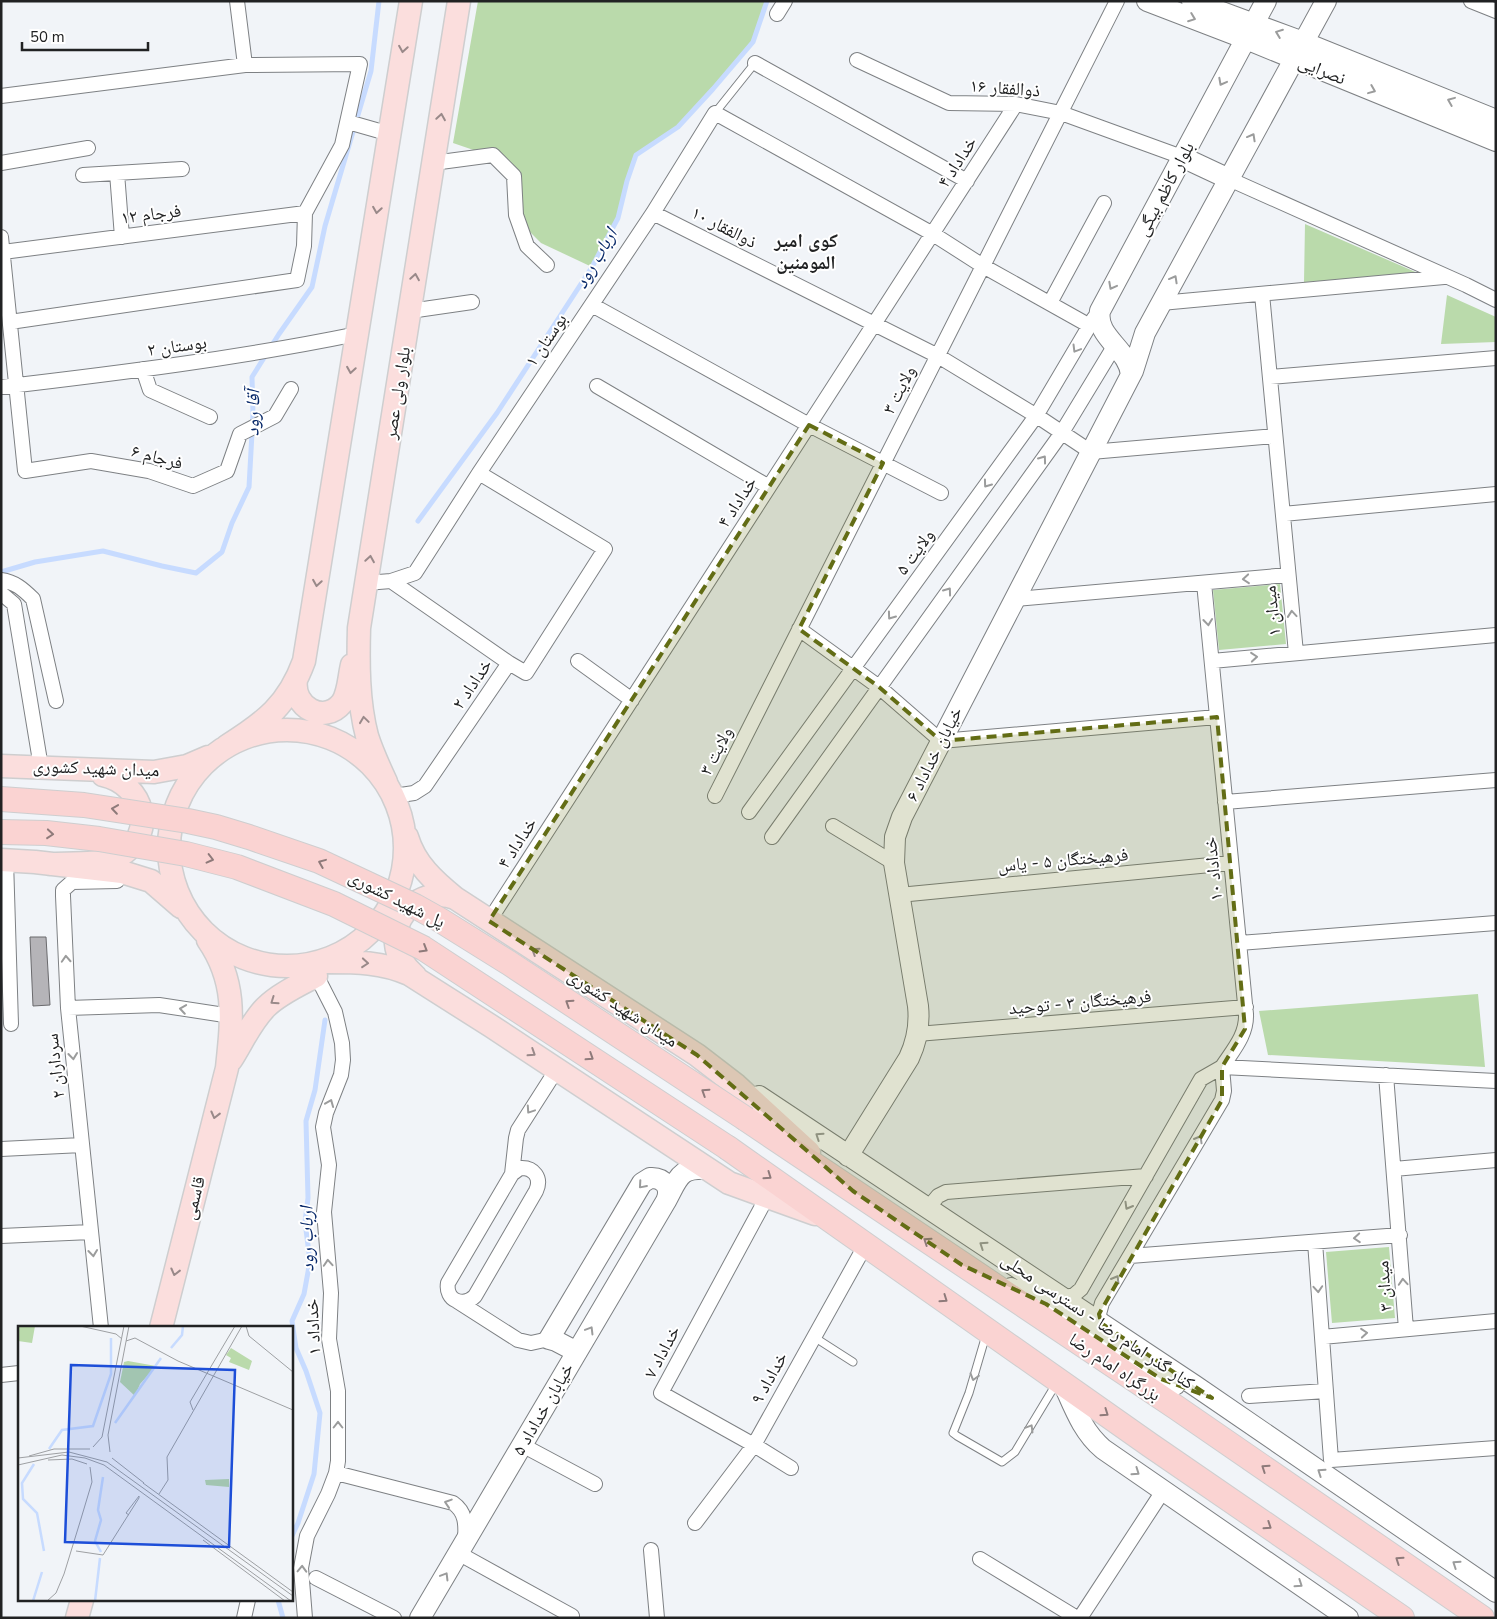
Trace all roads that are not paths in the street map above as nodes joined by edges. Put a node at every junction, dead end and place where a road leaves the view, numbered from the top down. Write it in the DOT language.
graph roads {
  1 [pos="237,1"];
  2 [pos="411,1"];
  3 [pos="459,1"];
  4 [pos="785,1"];
  5 [pos="1117,1"];
  6 [pos="1147,1"];
  7 [pos="1192,1"];
  8 [pos="1266,1"];
  9 [pos="1326,1"];
  10 [pos="1472,1"];
  11 [pos="1496,11"];
  12 [pos="777,14"];
  13 [pos="1250,31"];
  14 [pos="1299,50"];
  15 [pos="857,60"];
  16 [pos="755,63"];
  17 [pos="245,65"];
  18 [pos="1,96"];
  19 [pos="1016,104"];
  20 [pos="715,113"];
  21 [pos="1061,113"];
  22 [pos="1496,120"];
  23 [pos="354,124"];
  24 [pos="390,134"];
  25 [pos="1496,141"];
  26 [pos="88,148"];
  27 [pos="1182,157"];
  28 [pos="1,163"];
  29 [pos="433,163"];
  30 [pos="182,169"];
  31 [pos="117,173"];
  32 [pos="83,175"];
  33 [pos="1229,179"];
  34 [pos="967,181"];
  35 [pos="1104,202"];
  36 [pos="305,213"];
  37 [pos="654,213"];
  38 [pos="933,234"];
  39 [pos="1,237"];
  40 [pos="122,237"];
  41 [pos="3,252"];
  42 [pos="547,264"];
  43 [pos="983,266"];
  44 [pos="1447,277"];
  45 [pos="1262,294"];
  46 [pos="1496,300"];
  47 [pos="472,302"];
  48 [pos="1050,303"];
  49 [pos="1161,303"];
  50 [pos="592,304"];
  51 [pos="1101,307"];
  52 [pos="410,311"];
  53 [pos="10,322"];
  54 [pos="874,324"];
  55 [pos="1090,326"];
  56 [pos="1147,329"];
  57 [pos="357,334"];
  58 [pos="1115,345"];
  59 [pos="938,356"];
  60 [pos="1496,358"];
  61 [pos="143,370"];
  62 [pos="1132,373"];
  63 [pos="1270,377"];
  64 [pos="16,386"];
  65 [pos="597,386"];
  66 [pos="1,388"];
  67 [pos="291,389"];
  68 [pos="210,416"];
  69 [pos="1036,416"];
  70 [pos="809,425"];
  71 [pos="1061,434"];
  72 [pos="1275,436"];
  73 [pos="1091,452"];
  74 [pos="884,463"];
  75 [pos="479,473"];
  76 [pos="769,487"];
  77 [pos="941,493"];
  78 [pos="1496,494"];
  79 [pos="1283,514"];
  80 [pos="1288,575"];
  81 [pos="1,580"];
  82 [pos="391,581"];
  83 [pos="1204,582"];
  84 [pos="366,583"];
  85 [pos="1,593"];
  86 [pos="1015,599"];
  87 [pos="359,628"];
  88 [pos="799,629"];
  89 [pos="1496,635"];
  90 [pos="1296,653"];
  91 [pos="1212,660"];
  92 [pos="578,661"];
  93 [pos="509,663"];
  94 [pos="854,668"];
  95 [pos="296,680"];
  96 [pos="879,687"];
  97 [pos="632,700"];
  98 [pos="56,701"];
  99 [pos="1217,717"];
  100 [pos="942,741"];
  101 [pos="223,749"];
  102 [pos="1,766"];
  103 [pos="41,767"];
  104 [pos="67,768"];
  105 [pos="1496,780"];
  106 [pos="390,789"];
  107 [pos="715,796"];
  108 [pos="1,799"];
  109 [pos="1226,802"];
  110 [pos="749,812"];
  111 [pos="403,824"];
  112 [pos="833,826"];
  113 [pos="1,832"];
  114 [pos="772,837"];
  115 [pos="4,860"];
  116 [pos="894,863"];
  117 [pos="1232,863"];
  118 [pos="50,864"];
  119 [pos="151,882"];
  120 [pos="899,895"];
  121 [pos="456,898"];
  122 [pos="489,921"];
  123 [pos="1496,923"];
  124 [pos="197,924"];
  125 [pos="1239,943"];
  126 [pos="314,967"];
  127 [pos="5,975"];
  128 [pos="420,981"];
  129 [pos="1246,1007"];
  130 [pos="68,1008"];
  131 [pos="231,1016"];
  132 [pos="11,1024"];
  133 [pos="917,1034"];
  134 [pos="697,1055"];
  135 [pos="1222,1067"];
  136 [pos="227,1068"];
  137 [pos="557,1069"];
  138 [pos="1386,1075"];
  139 [pos="1496,1081"];
  140 [pos="746,1119"];
  141 [pos="82,1145"];
  142 [pos="1,1149"];
  143 [pos="848,1156"];
  144 [pos="1496,1160"];
  145 [pos="708,1169"];
  146 [pos="1394,1169"];
  147 [pos="512,1174"];
  148 [pos="1146,1176"];
  149 [pos="852,1191"];
  150 [pos="767,1197"];
  151 [pos="666,1200"];
  152 [pos="928,1208"];
  153 [pos="830,1219"];
  154 [pos="91,1232"];
  155 [pos="1400,1235"];
  156 [pos="1,1236"];
  157 [pos="1315,1242"];
  158 [pos="866,1244"];
  159 [pos="1130,1256"];
  160 [pos="962,1264"];
  161 [pos="1062,1298"];
  162 [pos="454,1300"];
  163 [pos="1496,1321"];
  164 [pos="1101,1324"];
  165 [pos="101,1326"];
  166 [pos="162,1326"];
  167 [pos="1406,1329"];
  168 [pos="988,1330"];
  169 [pos="814,1337"];
  170 [pos="1322,1337"];
  171 [pos="549,1339"];
  172 [pos="577,1352"];
  173 [pos="853,1362"];
  174 [pos="18,1373"];
  175 [pos="1,1374"];
  176 [pos="1061,1381"];
  177 [pos="1326,1391"];
  178 [pos="1249,1396"];
  179 [pos="1212,1398"];
  180 [pos="522,1445"];
  181 [pos="754,1445"];
  182 [pos="1496,1448"];
  183 [pos="791,1468"];
  184 [pos="336,1473"];
  185 [pos="595,1484"];
  186 [pos="1163,1491"];
  187 [pos="695,1523"];
  188 [pos="461,1548"];
  189 [pos="651,1550"];
  190 [pos="980,1558"];
  191 [pos="316,1578"];
  192 [pos="1496,1592"];
  193 [pos="81,1602"];
  194 [pos="248,1602"];
  195 [pos="572,1616"];
  196 [pos="1347,1617"];
  197 [pos="77,1618"];
  198 [pos="244,1618"];
  199 [pos="305,1618"];
  200 [pos="394,1618"];
  201 [pos="420,1618"];
  202 [pos="657,1618"];
  203 [pos="1078,1618"];
  204 [pos="1402,1618"];
  205 [pos="1482,1618"];
  1 -- 17 [label="street"];
  2 -- 24 [label="main road, one-way"];
  29 -- 3 [label="main road, بلوار ولی عصر, one-way"];
  4 -- 12 [label="street"];
  5 -- 21 [label="street, ولایت ۳"];
  6 -- 13 [label="main road, نصرایی, one-way"];
  7 -- 13 [label="main road"];
  8 -- 13 [label="main road, بلوار کاظم بیگی"];
  9 -- 14 [label="main road"];
  10 -- 11 [label="street"];
  13 -- 14 [label="main road, نصرایی"];
  13 -- 27 [label="main road, بلوار کاظم بیگی, one-way"];
  22 -- 14 [label="main road, one-way"];
  14 -- 25 [label="main road, نصرایی, one-way"];
  33 -- 14 [label="main road, one-way"];
  15 -- 19 [label="street, ذوالفقار ۱۶"];
  16 -- 20 [label="lane, بوستان ۱"];
  16 -- 34 [label="street"];
  17 -- 18 [label="street"];
  17 -- 23 [label="street"];
  19 -- 21 [label="street, ذوالفقار ۱۶"];
  19 -- 34 [label="street, خداداد ۴"];
  20 -- 37 [label="street, بوستان ۱"];
  20 -- 38 [label="street"];
  21 -- 27 [label="street, ذوالفقار ۱۶"];
  21 -- 43 [label="street, ولایت ۳"];
  23 -- 24 [label="street"];
  23 -- 36 [label="street"];
  24 -- 57 [label="main road, one-way"];
  26 -- 28 [label="street"];
  27 -- 33 [label="main road"];
  27 -- 51 [label="main road, بلوار کاظم بیگی, one-way"];
  29 -- 42 [label="street"];
  52 -- 29 [label="main road, بلوار ولی عصر, one-way"];
  30 -- 31 [label="street"];
  31 -- 32 [label="street"];
  31 -- 40 [label="street"];
  33 -- 44 [label="street"];
  49 -- 33 [label="main road, one-way"];
  34 -- 38 [label="street, خداداد ۴"];
  35 -- 48 [label="street"];
  36 -- 40 [label="street, فرجام ۱۲"];
  36 -- 53 [label="street"];
  37 -- 50 [label="street, بوستان ۱"];
  37 -- 54 [label="street, ذوالفقار ۱۰"];
  38 -- 43 [label="street"];
  38 -- 54 [label="street, خداداد ۴"];
  39 -- 41 [label="street"];
  40 -- 41 [label="street, فرجام ۱۲"];
  41 -- 53 [label="street"];
  43 -- 48 [label="street"];
  43 -- 59 [label="street, ولایت ۳"];
  44 -- 45 [label="street"];
  44 -- 46 [label="street"];
  45 -- 49 [label="street"];
  45 -- 63 [label="street"];
  47 -- 52 [label="street"];
  48 -- 55 [label="street"];
  49 -- 56 [label="main road"];
  50 -- 70 [label="street"];
  50 -- 75 [label="street, بوستان ۱"];
  51 -- 55 [label="street, ولایت ۵"];
  51 -- 58 [label="main road"];
  84 -- 52 [label="main road, بلوار ولی عصر, one-way"];
  53 -- 64 [label="street"];
  54 -- 59 [label="street, ذوالفقار ۱۰"];
  54 -- 70 [label="street, خداداد ۴"];
  55 -- 69 [label="street, ولایت ۵, one-way"];
  56 -- 58 [label="main road"];
  56 -- 62 [label="main road"];
  57 -- 61 [label="street, بوستان ۲"];
  57 -- 95 [label="main road, one-way"];
  58 -- 62 [label="main road"];
  58 -- 71 [label="street"];
  59 -- 69 [label="street, ذوالفقار ۱۰"];
  59 -- 74 [label="street, ولایت ۳"];
  60 -- 63 [label="street"];
  61 -- 64 [label="street, بوستان ۲"];
  61 -- 68 [label="street"];
  62 -- 73 [label="main road, خیابان خداداد ۶"];
  63 -- 72 [label="street"];
  64 -- 66 [label="street, بوستان ۲"];
  64 -- 67 [label="street, فرجام ۶"];
  65 -- 76 [label="street"];
  69 -- 71 [label="street, ذوالفقار ۱۰"];
  69 -- 94 [label="street, ولایت ۵, one-way"];
  70 -- 74 [label="street"];
  70 -- 76 [label="street, خداداد ۴"];
  71 -- 73 [label="street, ذوالفقار ۱۰"];
  96 -- 71 [label="street, one-way"];
  72 -- 73 [label="street"];
  72 -- 79 [label="street"];
  73 -- 86 [label="main road, خیابان خداداد ۶"];
  74 -- 77 [label="street"];
  74 -- 88 [label="street, ولایت ۳"];
  75 -- 82 [label="street, بوستان ۱"];
  75 -- 93 [label="street, خداداد ۲"];
  76 -- 97 [label="street, خداداد ۴"];
  78 -- 79 [label="street"];
  79 -- 80 [label="street"];
  80 -- 83 [label="street, میدان ۱, one-way"];
  90 -- 80 [label="street, میدان ۱, one-way"];
  81 -- 98 [label="street"];
  82 -- 84 [label="street, بوستان ۱"];
  82 -- 93 [label="street"];
  83 -- 86 [label="street, میدان ۱"];
  83 -- 91 [label="street, one-way"];
  84 -- 87 [label="main road, بلوار ولی عصر"];
  85 -- 103 [label="street"];
  86 -- 100 [label="main road, خیابان خداداد ۶"];
  87 -- 95 [label="main road"];
  106 -- 87 [label="main road, بلوار ولی عصر, one-way"];
  88 -- 94 [label="street"];
  88 -- 107 [label="street, ولایت ۳"];
  89 -- 90 [label="street"];
  91 -- 90 [label="street, میدان ۱, one-way"];
  91 -- 99 [label="street, خداداد ۱۰"];
  92 -- 97 [label="street"];
  93 -- 106 [label="street, خداداد ۲"];
  94 -- 96 [label="street"];
  94 -- 110 [label="street, ولایت ۵"];
  95 -- 101 [label="main road"];
  96 -- 100 [label="street"];
  96 -- 114 [label="street"];
  97 -- 122 [label="street, خداداد ۴"];
  99 -- 100 [label="street"];
  99 -- 109 [label="street, خداداد ۱۰"];
  100 -- 116 [label="main road, خیابان خداداد ۶"];
  101 -- 104 [label="main road, میدان شهید کشوری"];
  101 -- 106 [label="main road, میدان شهید کشوری"];
  101 -- 124 [label="main road, میدان شهید کشوری"];
  102 -- 103 [label="main road, میدان شهید کشوری"];
  103 -- 104 [label="main road, میدان شهید کشوری"];
  104 -- 118 [label="main road"];
  105 -- 109 [label="street"];
  106 -- 111 [label="main road, میدان شهید کشوری"];
  140 -- 108 [label="highway, پل شهید کشوری, one-way, bridge"];
  109 -- 117 [label="street, خداداد ۱۰"];
  111 -- 121 [label="main road, میدان شهید کشوری"];
  111 -- 126 [label="main road, میدان شهید کشوری"];
  112 -- 116 [label="street"];
  113 -- 153 [label="highway, پل شهید کشوری, one-way, bridge"];
  115 -- 118 [label="main road, میدان شهید کشوری"];
  115 -- 127 [label="street"];
  116 -- 120 [label="main road, خیابان خداداد ۶"];
  117 -- 120 [label="street, فرهیختگان ۵ - یاس"];
  117 -- 125 [label="street, خداداد ۱۰"];
  118 -- 119 [label="main road, میدان شهید کشوری"];
  119 -- 124 [label="main road, میدان شهید کشوری"];
  130 -- 119 [label="street, سرداران ۲, one-way"];
  120 -- 133 [label="main road, خیابان خداداد ۶"];
  121 -- 122 [label="main road, میدان شهید کشوری"];
  121 -- 128 [label="main road"];
  134 -- 122 [label="main road, میدان شهید کشوری, one-way"];
  123 -- 125 [label="street"];
  124 -- 126 [label="main road, میدان شهید کشوری"];
  124 -- 131 [label="main road"];
  125 -- 129 [label="street, خداداد ۱۰"];
  126 -- 128 [label="main road, میدان شهید کشوری, one-way"];
  126 -- 136 [label="main road, one-way"];
  184 -- 126 [label="street, خداداد ۱, one-way"];
  127 -- 132 [label="street"];
  128 -- 137 [label="main road, میدان شهید کشوری, one-way"];
  129 -- 133 [label="street, فرهیختگان ۳ - توحید"];
  129 -- 135 [label="street, خداداد ۱۰"];
  131 -- 130 [label="street, one-way"];
  130 -- 141 [label="street, سرداران ۲, one-way"];
  131 -- 136 [label="main road"];
  133 -- 143 [label="main road, خیابان خداداد ۶"];
  143 -- 134 [label="main road, کنار گذر امام رضا - دسترسی محلی, one-way"];
  134 -- 149 [label="main road, میدان شهید کشوری"];
  135 -- 138 [label="street"];
  135 -- 148 [label="street, خداداد ۱۰"];
  159 -- 135 [label="street, one-way"];
  136 -- 166 [label="main road, قاسمی, one-way"];
  137 -- 145 [label="main road, میدان شهید کشوری"];
  137 -- 147 [label="street, one-way"];
  138 -- 139 [label="street"];
  138 -- 146 [label="street"];
  140 -- 149 [label="highway, بزرگراه امام رضا"];
  141 -- 142 [label="street"];
  141 -- 154 [label="street, سرداران ۲"];
  143 -- 152 [label="main road, کنار گذر امام رضا - دسترسی محلی"];
  144 -- 146 [label="street"];
  145 -- 150 [label="main road, میدان شهید کشوری"];
  145 -- 151 [label="main road, خیابان خداداد ۵"];
  146 -- 155 [label="street"];
  147 -- 162 [label="street"];
  147 -- 162 [label="street"];
  148 -- 152 [label="street"];
  148 -- 161 [label="street, خداداد ۱۰, one-way"];
  160 -- 149 [label="highway, بزرگراه امام رضا, one-way"];
  150 -- 153 [label="main road, میدان شهید کشوری"];
  150 -- 181 [label="street, خداداد ۷"];
  151 -- 171 [label="main road, خیابان خداداد ۵, one-way"];
  172 -- 151 [label="main road, خیابان خداداد ۵, one-way"];
  161 -- 152 [label="main road, کنار گذر امام رضا - دسترسی محلی, one-way"];
  153 -- 158 [label="highway"];
  154 -- 156 [label="street"];
  154 -- 165 [label="street, سرداران ۲, one-way"];
  155 -- 157 [label="street, میدان ۳, one-way"];
  167 -- 155 [label="street, میدان ۳, one-way"];
  157 -- 159 [label="street, میدان ۳"];
  157 -- 170 [label="street, one-way"];
  158 -- 168 [label="highway, one-way"];
  158 -- 169 [label="street, خداداد ۹"];
  164 -- 159 [label="street, one-way"];
  160 -- 179 [label="main road"];
  205 -- 160 [label="highway, بزرگراه امام رضا, one-way"];
  161 -- 164 [label="main road, کنار گذر امام رضا - دسترسی محلی"];
  162 -- 171 [label="street"];
  163 -- 167 [label="street"];
  164 -- 179 [label="main road, کنار گذر امام رضا - دسترسی محلی"];
  170 -- 167 [label="street, میدان ۳, one-way"];
  168 -- 176 [label="highway"];
  168 -- 176 [label="lane, one-way"];
  169 -- 173 [label="lane"];
  169 -- 181 [label="street, خداداد ۹"];
  170 -- 177 [label="street"];
  171 -- 172 [label="main road"];
  172 -- 180 [label="main road, خیابان خداداد ۵"];
  174 -- 175 [label="street"];
  176 -- 186 [label="main road, one-way"];
  176 -- 204 [label="highway, one-way"];
  177 -- 178 [label="street"];
  177 -- 182 [label="street"];
  192 -- 179 [label="main road, کنار گذر امام رضا - دسترسی محلی, one-way"];
  180 -- 185 [label="street"];
  180 -- 188 [label="main road, خیابان خداداد ۵"];
  181 -- 183 [label="street, خداداد ۷"];
  181 -- 187 [label="street, خداداد ۹"];
  188 -- 184 [label="street, one-way"];
  199 -- 184 [label="street, خداداد ۱, one-way"];
  186 -- 196 [label="main road, one-way"];
  186 -- 203 [label="street"];
  188 -- 195 [label="street"];
  201 -- 188 [label="main road, خیابان خداداد ۵, one-way"];
  189 -- 202 [label="street"];
  190 -- 203 [label="street"];
  191 -- 200 [label="street"];
  193 -- 197 [label="main road"];
  194 -- 198 [label="street"];
}
